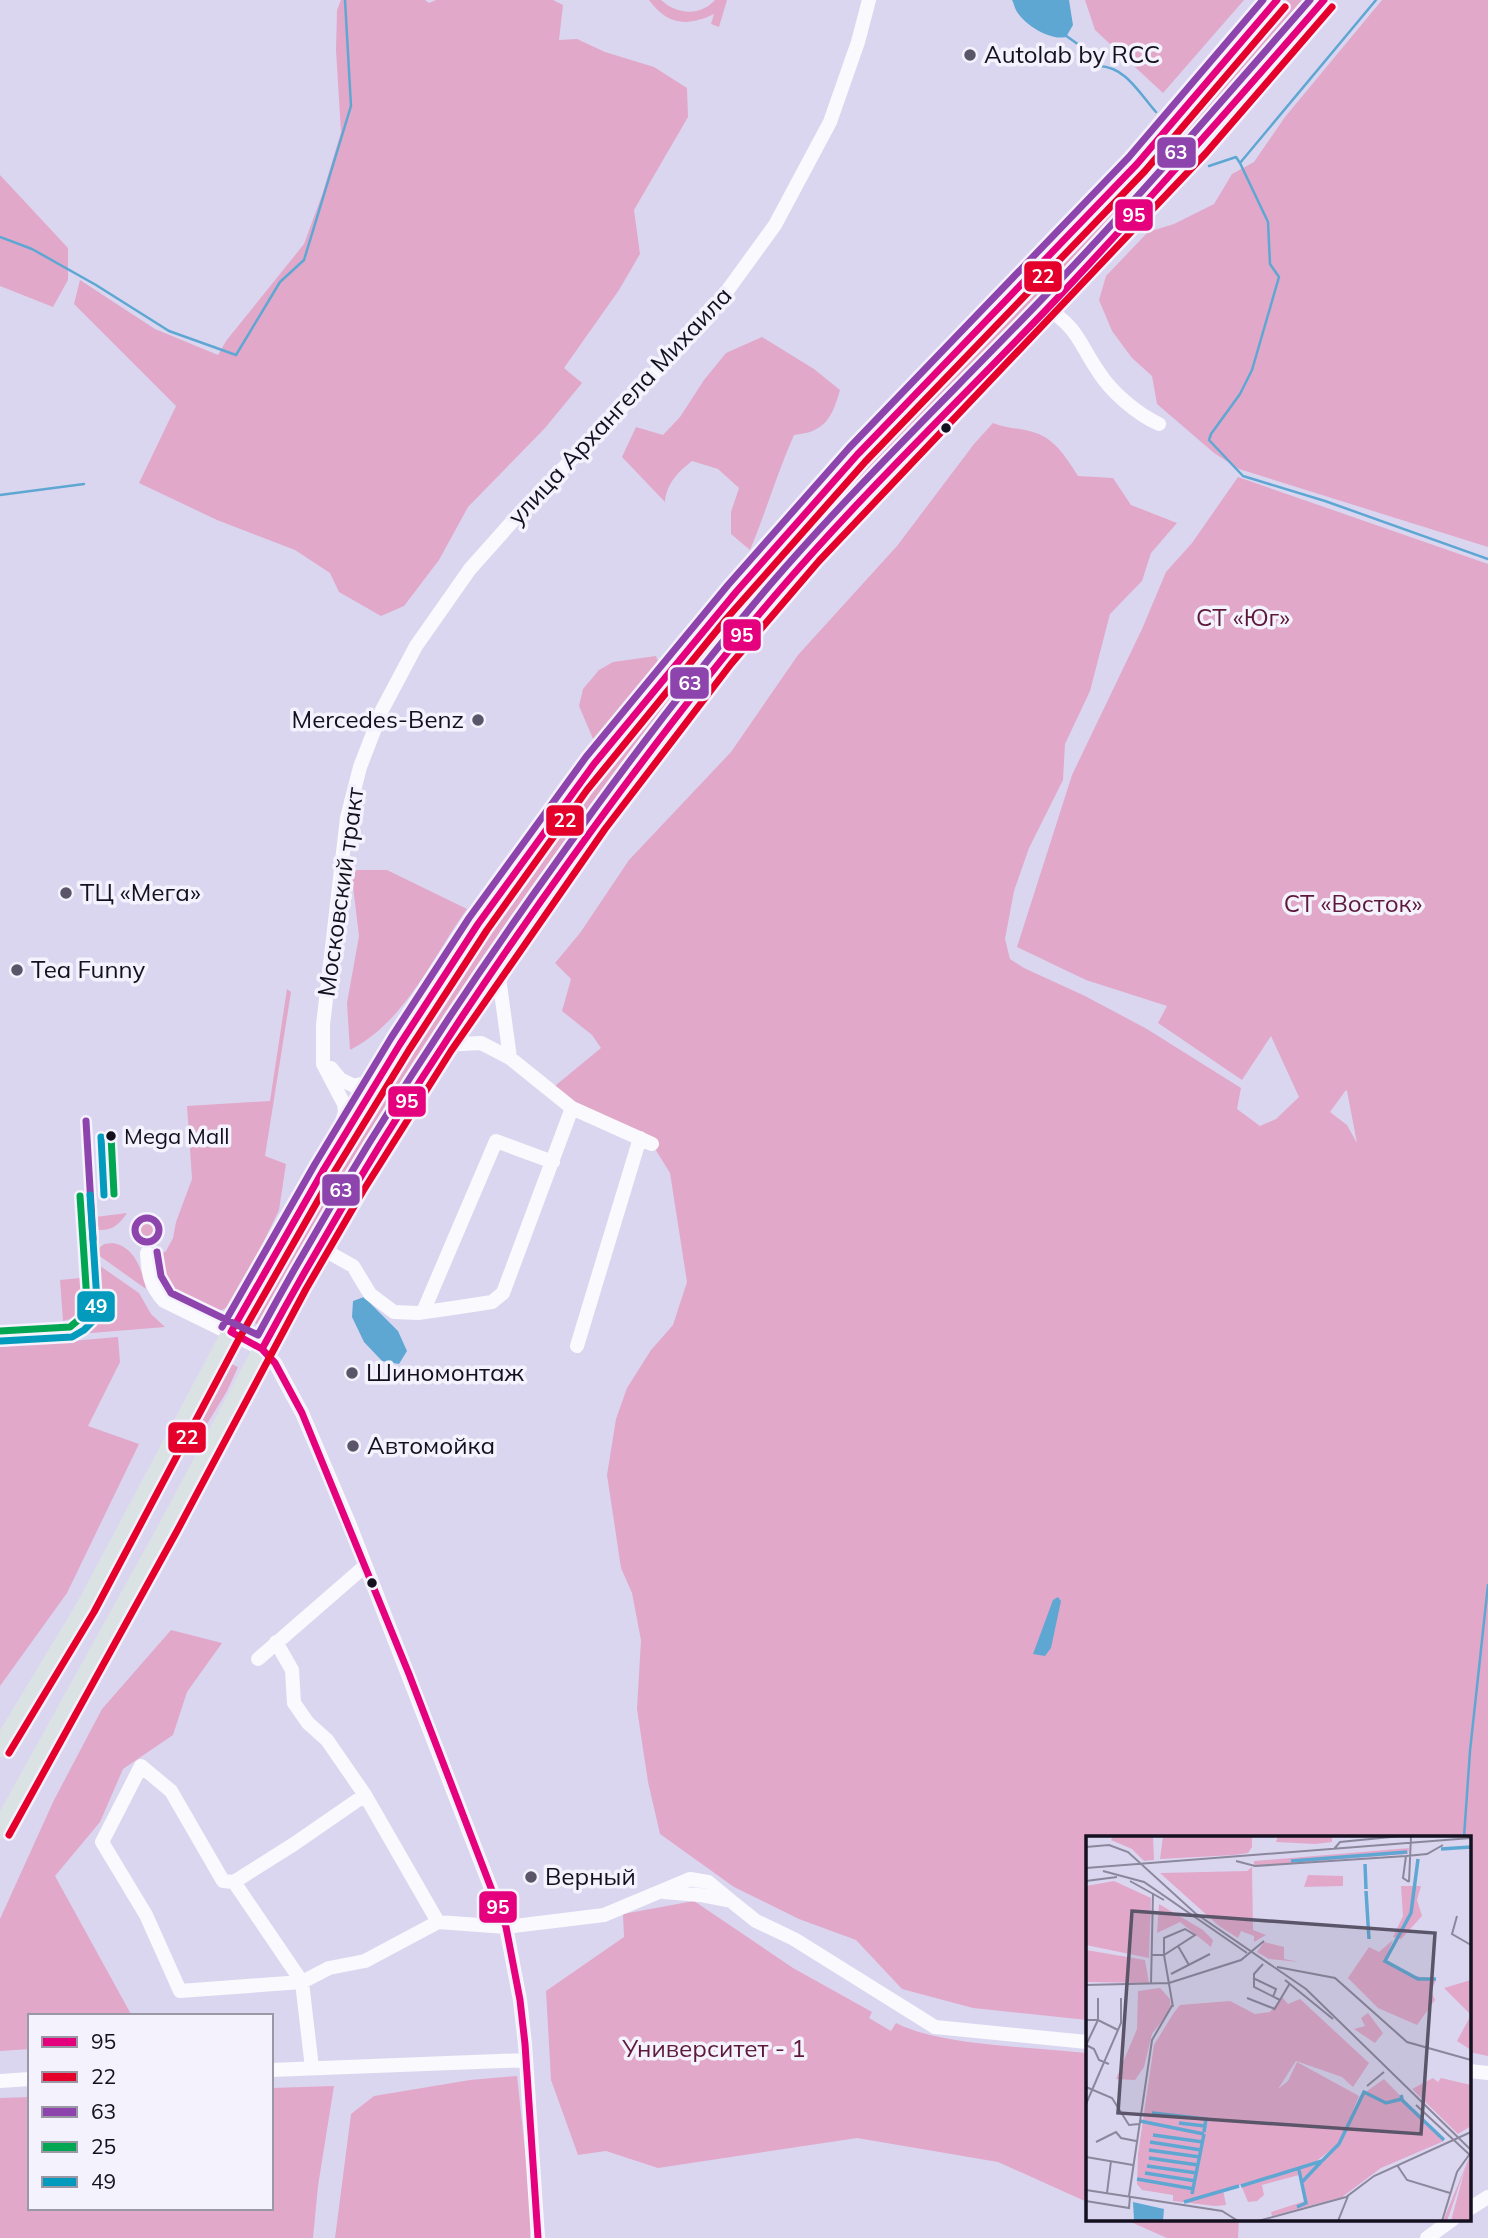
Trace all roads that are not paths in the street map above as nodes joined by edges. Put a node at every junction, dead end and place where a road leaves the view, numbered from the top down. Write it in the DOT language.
graph roads {
  1 [pos="869,0"];
  2 [pos="1277,0"];
  3 [pos="1324,0"];
  4 [pos="1047,309"];
  5 [pos="1159,424"];
  6 [pos="416,646"];
  7 [pos="497,963"];
  8 [pos="323,1025"];
  9 [pos="400,1044"];
  10 [pos="442,1045"];
  11 [pos="510,1058"];
  12 [pos="572,1108"];
  13 [pos="328,1162"];
  14 [pos="554,1162"];
  15 [pos="318,1247"];
  16 [pos="147,1253"];
  17 [pos="424,1312"];
  18 [pos="230,1332"];
  19 [pos="577,1346"];
  20 [pos="262,1349"];
  21 [pos="365,1566"];
  22 [pos="276,1642"];
  23 [pos="258,1659"];
  24 [pos="0,1748"];
  25 [pos="365,1795"];
  26 [pos="0,1830"];
  27 [pos="234,1882"];
  28 [pos="438,1923"];
  29 [pos="506,1927"];
  30 [pos="302,1982"];
  31 [pos="1086,2042"];
  32 [pos="526,2060"];
  33 [pos="312,2068"];
  34 [pos="273,2070"];
  35 [pos="1470,2071"];
  36 [pos="1488,2073"];
  37 [pos="28,2079"];
  38 [pos="0,2081"];
  39 [pos="1488,2197"];
  40 [pos="1470,2208"];
  41 [pos="1452,2220"];
  42 [pos="538,2238"];
  43 [pos="1427,2238"];
  1 -- 6 [label="street, улица Архангела Михаила"];
  2 -- 9 [label="main road"];
  3 -- 4 [label="main road"];
  4 -- 5 [label="street"];
  4 -- 7 [label="main road"];
  6 -- 8 [label="street, Московский тракт"];
  7 -- 10 [label="main road"];
  7 -- 11 [label="street"];
  8 -- 9 [label="street, Московский тракт"];
  8 -- 13 [label="street, Московский тракт"];
  9 -- 13 [label="main road"];
  10 -- 11 [label="street"];
  10 -- 15 [label="main road"];
  11 -- 12 [label="street"];
  12 -- 14 [label="street"];
  12 -- 19 [label="street"];
  13 -- 18 [label="main road"];
  14 -- 17 [label="street"];
  14 -- 17 [label="street"];
  15 -- 17 [label="street"];
  15 -- 20 [label="main road"];
  16 -- 18 [label="street"];
  18 -- 20 [label="street"];
  18 -- 24 [label="main road"];
  20 -- 21 [label="street"];
  20 -- 26 [label="main road"];
  21 -- 22 [label="street"];
  21 -- 29 [label="street"];
  22 -- 23 [label="street"];
  22 -- 25 [label="street"];
  25 -- 27 [label="street"];
  25 -- 28 [label="street"];
  27 -- 30 [label="street"];
  27 -- 30 [label="street"];
  28 -- 29 [label="street"];
  28 -- 30 [label="street"];
  29 -- 31 [label="street"];
  29 -- 32 [label="street"];
  30 -- 33 [label="street"];
  32 -- 33 [label="street"];
  32 -- 42 [label="street"];
  33 -- 34 [label="street"];
  35 -- 36 [label="street"];
  37 -- 38 [label="street"];
  39 -- 40 [label="street"];
  41 -- 43 [label="street"];
}
